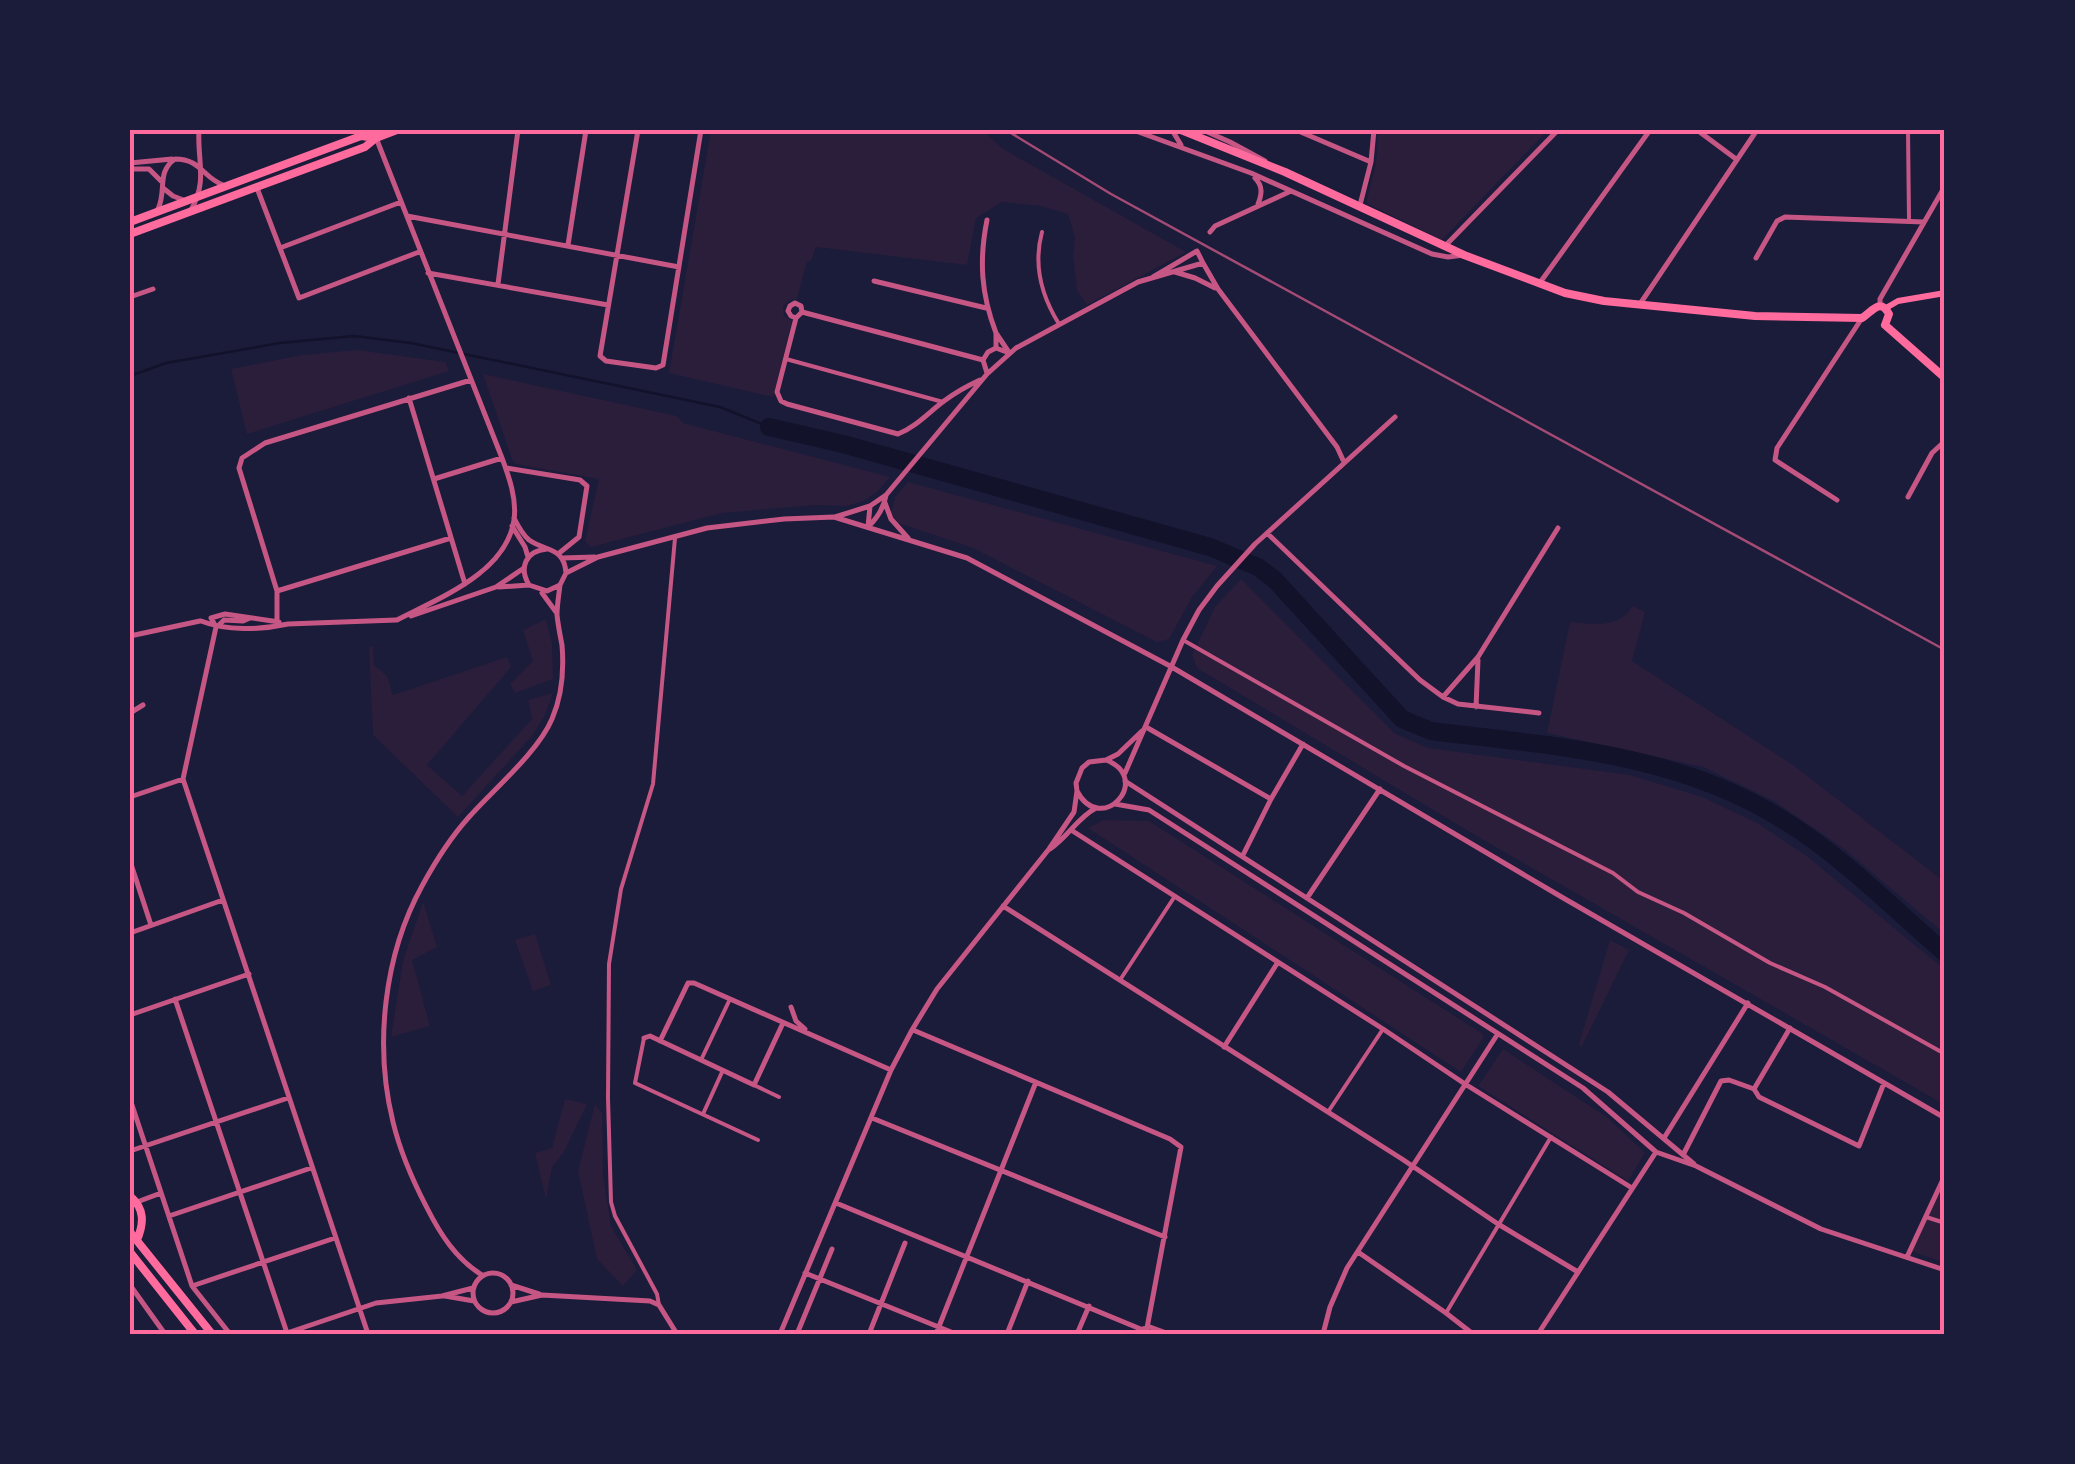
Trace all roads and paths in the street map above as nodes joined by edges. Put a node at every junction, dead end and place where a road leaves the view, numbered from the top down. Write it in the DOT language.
graph roads {
  1 [pos="200,130"];
  2 [pos="397,130"];
  3 [pos="518,130"];
  4 [pos="586,130"];
  5 [pos="638,130"];
  6 [pos="701,130"];
  7 [pos="1133,130"];
  8 [pos="1172,130"];
  9 [pos="1181,130"];
  10 [pos="1202,130"];
  11 [pos="1296,130"];
  12 [pos="1374,130"];
  13 [pos="1558,130"];
  14 [pos="1650,130"];
  15 [pos="1697,130"];
  16 [pos="1757,130"];
  17 [pos="1908,130"];
  18 [pos="374,133"];
  19 [pos="198,147"];
  20 [pos="1183,148"];
  21 [pos="175,159"];
  22 [pos="186,159"];
  23 [pos="1736,159"];
  24 [pos="1372,162"];
  25 [pos="130,166"];
  26 [pos="202,170"];
  27 [pos="1285,172"];
  28 [pos="1251,173"];
  29 [pos="162,184"];
  30 [pos="226,186"];
  31 [pos="1945,186"];
  32 [pos="256,188"];
  33 [pos="1291,191"];
  34 [pos="193,200"];
  35 [pos="401,202"];
  36 [pos="214,204"];
  37 [pos="1360,206"];
  38 [pos="1257,207"];
  39 [pos="189,212"];
  40 [pos="154,214"];
  41 [pos="407,216"];
  42 [pos="987,220"];
  43 [pos="130,222"];
  44 [pos="1909,222"];
  45 [pos="1924,222"];
  46 [pos="1042,232"];
  47 [pos="1210,232"];
  48 [pos="130,234"];
  49 [pos="504,234"];
  50 [pos="568,245"];
  51 [pos="1444,246"];
  52 [pos="280,248"];
  53 [pos="420,252"];
  54 [pos="616,254"];
  55 [pos="1464,255"];
  56 [pos="1756,258"];
  57 [pos="1203,263"];
  58 [pos="679,267"];
  59 [pos="1172,271"];
  60 [pos="428,273"];
  61 [pos="1153,277"];
  62 [pos="874,281"];
  63 [pos="498,284"];
  64 [pos="1539,284"];
  65 [pos="153,289"];
  66 [pos="1218,290"];
  67 [pos="1945,293"];
  68 [pos="130,298"];
  69 [pos="1640,304"];
  70 [pos="608,305"];
  71 [pos="1883,307"];
  72 [pos="986,308"];
  73 [pos="802,312"];
  74 [pos="1866,316"];
  75 [pos="796,318"];
  76 [pos="1058,324"];
  77 [pos="1885,324"];
  78 [pos="996,332"];
  79 [pos="996,348"];
  80 [pos="1010,353"];
  81 [pos="786,359"];
  82 [pos="983,360"];
  83 [pos="986,376"];
  84 [pos="470,378"];
  85 [pos="1945,378"];
  86 [pos="408,398"];
  87 [pos="943,402"];
  88 [pos="1395,417"];
  89 [pos="1945,440"];
  90 [pos="502,458"];
  91 [pos="1344,461"];
  92 [pos="506,468"];
  93 [pos="433,479"];
  94 [pos="886,494"];
  95 [pos="1908,497"];
  96 [pos="1837,500"];
  97 [pos="885,503"];
  98 [pos="870,506"];
  99 [pos="834,517"];
  100 [pos="514,518"];
  101 [pos="512,526"];
  102 [pos="868,527"];
  103 [pos="1558,528"];
  104 [pos="1267,533"];
  105 [pos="675,536"];
  106 [pos="452,538"];
  107 [pos="910,540"];
  108 [pos="550,549"];
  109 [pos="560,556"];
  110 [pos="528,557"];
  111 [pos="598,557"];
  112 [pos="524,568"];
  113 [pos="566,573"];
  114 [pos="465,584"];
  115 [pos="560,584"];
  116 [pos="529,586"];
  117 [pos="496,587"];
  118 [pos="540,590"];
  119 [pos="277,591"];
  120 [pos="557,614"];
  121 [pos="253,617"];
  122 [pos="211,618"];
  123 [pos="397,620"];
  124 [pos="200,621"];
  125 [pos="277,621"];
  126 [pos="288,624"];
  127 [pos="216,627"];
  128 [pos="130,636"];
  129 [pos="1183,640"];
  130 [pos="1478,657"];
  131 [pos="1170,666"];
  132 [pos="1443,696"];
  133 [pos="144,705"];
  134 [pos="1476,707"];
  135 [pos="130,712"];
  136 [pos="1539,713"];
  137 [pos="1146,727"];
  138 [pos="1303,744"];
  139 [pos="1106,760"];
  140 [pos="183,779"];
  141 [pos="1125,779"];
  142 [pos="1380,789"];
  143 [pos="1077,792"];
  144 [pos="130,797"];
  145 [pos="1271,799"];
  146 [pos="1116,804"];
  147 [pos="1096,808"];
  148 [pos="1071,830"];
  149 [pos="1049,850"];
  150 [pos="1244,855"];
  151 [pos="130,861"];
  152 [pos="1175,896"];
  153 [pos="1307,898"];
  154 [pos="224,900"];
  155 [pos="1003,906"];
  156 [pos="151,926"];
  157 [pos="130,933"];
  158 [pos="1278,962"];
  159 [pos="249,974"];
  160 [pos="1120,980"];
  161 [pos="176,999"];
  162 [pos="730,1000"];
  163 [pos="1748,1003"];
  164 [pos="791,1007"];
  165 [pos="130,1015"];
  166 [pos="783,1023"];
  167 [pos="1790,1028"];
  168 [pos="1383,1029"];
  169 [pos="912,1030"];
  170 [pos="811,1034"];
  171 [pos="1497,1034"];
  172 [pos="644,1038"];
  173 [pos="660,1041"];
  174 [pos="1224,1047"];
  175 [pos="1945,1054"];
  176 [pos="702,1060"];
  177 [pos="723,1070"];
  178 [pos="891,1070"];
  179 [pos="1036,1082"];
  180 [pos="1884,1083"];
  181 [pos="1464,1084"];
  182 [pos="754,1085"];
  183 [pos="1754,1089"];
  184 [pos="779,1096"];
  185 [pos="288,1098"];
  186 [pos="130,1099"];
  187 [pos="1328,1112"];
  188 [pos="703,1114"];
  189 [pos="872,1118"];
  190 [pos="1945,1118"];
  191 [pos="216,1122"];
  192 [pos="1551,1138"];
  193 [pos="1664,1138"];
  194 [pos="758,1140"];
  195 [pos="146,1146"];
  196 [pos="130,1150"];
  197 [pos="1656,1152"];
  198 [pos="1683,1154"];
  199 [pos="1412,1166"];
  200 [pos="1696,1166"];
  201 [pos="311,1168"];
  202 [pos="1001,1170"];
  203 [pos="1945,1176"];
  204 [pos="1943,1184"];
  205 [pos="1632,1188"];
  206 [pos="240,1192"];
  207 [pos="162,1193"];
  208 [pos="134,1199"];
  209 [pos="836,1203"];
  210 [pos="169,1216"];
  211 [pos="1926,1217"];
  212 [pos="1945,1223"];
  213 [pos="1498,1224"];
  214 [pos="130,1232"];
  215 [pos="1165,1237"];
  216 [pos="335,1238"];
  217 [pos="905,1243"];
  218 [pos="132,1246"];
  219 [pos="832,1249"];
  220 [pos="1358,1252"];
  221 [pos="967,1256"];
  222 [pos="1907,1257"];
  223 [pos="263,1262"];
  224 [pos="464,1264"];
  225 [pos="1945,1270"];
  226 [pos="806,1272"];
  227 [pos="1578,1272"];
  228 [pos="482,1276"];
  229 [pos="820,1278"];
  230 [pos="1028,1281"];
  231 [pos="130,1285"];
  232 [pos="512,1285"];
  233 [pos="192,1286"];
  234 [pos="474,1286"];
  235 [pos="542,1295"];
  236 [pos="442,1296"];
  237 [pos="474,1301"];
  238 [pos="511,1302"];
  239 [pos="881,1304"];
  240 [pos="659,1305"];
  241 [pos="1089,1306"];
  242 [pos="360,1308"];
  243 [pos="1446,1313"];
  244 [pos="938,1330"];
  245 [pos="1144,1331"];
  246 [pos="165,1334"];
  247 [pos="196,1334"];
  248 [pos="212,1334"];
  249 [pos="230,1334"];
  250 [pos="286,1334"];
  251 [pos="368,1334"];
  252 [pos="677,1334"];
  253 [pos="780,1334"];
  254 [pos="797,1334"];
  255 [pos="869,1334"];
  256 [pos="956,1334"];
  257 [pos="1007,1334"];
  258 [pos="1077,1334"];
  259 [pos="1169,1334"];
  260 [pos="1323,1334"];
  261 [pos="1473,1334"];
  262 [pos="1538,1334"];
  1 -- 19 [label="street"];
  2 -- 18 [label="main road"];
  3 -- 49 [label="street"];
  4 -- 50 [label="street"];
  5 -- 54 [label="street"];
  6 -- 58 [label="street"];
  7 -- 20 [label="street"];
  8 -- 20 [label="street"];
  9 -- 27 [label="main road"];
  10 -- 27 [label="street"];
  11 -- 24 [label="street"];
  12 -- 24 [label="street"];
  13 -- 51 [label="street"];
  14 -- 64 [label="street"];
  15 -- 23 [label="street"];
  16 -- 23 [label="street"];
  17 -- 44 [label="street"];
  18 -- 30 [label="main road"];
  18 -- 32 [label="main road"];
  18 -- 35 [label="street"];
  19 -- 22 [label="street"];
  19 -- 26 [label="street"];
  20 -- 28 [label="street"];
  21 -- 22 [label="street"];
  21 -- 25 [label="street"];
  21 -- 29 [label="street"];
  22 -- 26 [label="street"];
  23 -- 69 [label="street"];
  24 -- 37 [label="street"];
  25 -- 29 [label="street"];
  26 -- 30 [label="street"];
  26 -- 34 [label="street"];
  27 -- 37 [label="main road"];
  28 -- 33 [label="street"];
  28 -- 38 [label="street"];
  29 -- 34 [label="street"];
  29 -- 40 [label="street"];
  30 -- 34 [label="main road"];
  31 -- 45 [label="street"];
  32 -- 36 [label="main road"];
  32 -- 52 [label="street"];
  33 -- 38 [label="street"];
  33 -- 55 [label="street"];
  34 -- 36 [label="street"];
  34 -- 39 [label="street"];
  34 -- 40 [label="main road"];
  35 -- 41 [label="street"];
  35 -- 52 [label="street"];
  36 -- 39 [label="main road"];
  37 -- 51 [label="main road"];
  38 -- 47 [label="street"];
  39 -- 48 [label="main road"];
  40 -- 43 [label="main road"];
  41 -- 49 [label="street"];
  41 -- 53 [label="street"];
  42 -- 72 [label="street"];
  44 -- 45 [label="street"];
  44 -- 56 [label="street"];
  45 -- 71 [label="street"];
  46 -- 76 [label="street"];
  49 -- 50 [label="street"];
  49 -- 63 [label="street"];
  50 -- 54 [label="street"];
  51 -- 55 [label="main road"];
  52 -- 53 [label="street"];
  53 -- 60 [label="street"];
  54 -- 58 [label="street"];
  54 -- 70 [label="street"];
  55 -- 64 [label="main road"];
  57 -- 59 [label="street"];
  57 -- 61 [label="street"];
  57 -- 66 [label="street"];
  58 -- 70 [label="street"];
  59 -- 61 [label="street"];
  59 -- 66 [label="street"];
  60 -- 63 [label="street"];
  60 -- 84 [label="street"];
  61 -- 76 [label="street"];
  62 -- 72 [label="street"];
  63 -- 70 [label="street"];
  64 -- 69 [label="main road"];
  65 -- 68 [label="street"];
  66 -- 91 [label="street"];
  67 -- 71 [label="main road"];
  69 -- 74 [label="main road"];
  71 -- 74 [label="main road"];
  71 -- 77 [label="main road"];
  72 -- 78 [label="street"];
  73 -- 75 [label="street"];
  73 -- 75 [label="street"];
  73 -- 82 [label="street"];
  74 -- 77 [label="main road"];
  74 -- 96 [label="street"];
  75 -- 81 [label="street"];
  76 -- 80 [label="street"];
  77 -- 85 [label="main road"];
  78 -- 79 [label="street"];
  78 -- 80 [label="street"];
  79 -- 80 [label="street"];
  79 -- 82 [label="street"];
  80 -- 83 [label="street"];
  81 -- 87 [label="street"];
  81 -- 87 [label="street"];
  82 -- 83 [label="street"];
  83 -- 87 [label="street"];
  83 -- 94 [label="street"];
  84 -- 86 [label="street"];
  84 -- 90 [label="street"];
  86 -- 93 [label="street"];
  86 -- 119 [label="street"];
  88 -- 91 [label="street"];
  89 -- 95 [label="street"];
  90 -- 92 [label="street"];
  90 -- 93 [label="street"];
  91 -- 104 [label="street"];
  92 -- 100 [label="street"];
  92 -- 109 [label="street"];
  93 -- 106 [label="street"];
  94 -- 97 [label="street"];
  94 -- 98 [label="street"];
  97 -- 102 [label="street"];
  97 -- 107 [label="street"];
  98 -- 99 [label="street"];
  98 -- 102 [label="street"];
  99 -- 102 [label="street"];
  99 -- 105 [label="street"];
  100 -- 101 [label="street"];
  100 -- 108 [label="street"];
  101 -- 110 [label="street"];
  101 -- 114 [label="street"];
  102 -- 107 [label="street"];
  103 -- 130 [label="street"];
  104 -- 129 [label="street"];
  104 -- 132 [label="street"];
  105 -- 111 [label="street"];
  105 -- 240 [label="street"];
  106 -- 114 [label="street"];
  106 -- 119 [label="street"];
  107 -- 131 [label="street"];
  108 -- 109 [label="street"];
  108 -- 110 [label="street"];
  109 -- 111 [label="street"];
  109 -- 113 [label="street"];
  110 -- 112 [label="street"];
  111 -- 113 [label="street"];
  112 -- 116 [label="street"];
  112 -- 117 [label="street"];
  113 -- 115 [label="street"];
  114 -- 123 [label="street"];
  115 -- 118 [label="street"];
  115 -- 120 [label="street"];
  116 -- 117 [label="street"];
  116 -- 118 [label="street"];
  117 -- 123 [label="street"];
  118 -- 120 [label="street"];
  119 -- 125 [label="street"];
  120 -- 224 [label="street"];
  121 -- 122 [label="street"];
  121 -- 125 [label="street"];
  121 -- 127 [label="street"];
  122 -- 124 [label="street"];
  122 -- 127 [label="street"];
  123 -- 126 [label="street"];
  124 -- 127 [label="street"];
  124 -- 128 [label="street"];
  125 -- 126 [label="street"];
  126 -- 127 [label="street"];
  127 -- 140 [label="street"];
  129 -- 131 [label="street"];
  129 -- 175 [label="street"];
  130 -- 132 [label="street"];
  130 -- 134 [label="street"];
  131 -- 137 [label="street"];
  131 -- 138 [label="street"];
  132 -- 134 [label="street"];
  133 -- 135 [label="street"];
  134 -- 136 [label="street"];
  137 -- 139 [label="street"];
  137 -- 141 [label="street"];
  137 -- 145 [label="street"];
  138 -- 142 [label="street"];
  138 -- 145 [label="street"];
  139 -- 141 [label="street"];
  139 -- 143 [label="street"];
  140 -- 144 [label="street"];
  140 -- 154 [label="street"];
  141 -- 146 [label="street"];
  141 -- 150 [label="street"];
  142 -- 153 [label="street"];
  142 -- 163 [label="street"];
  143 -- 147 [label="street"];
  143 -- 149 [label="street"];
  145 -- 150 [label="street"];
  146 -- 147 [label="street"];
  146 -- 171 [label="street"];
  147 -- 148 [label="street"];
  148 -- 149 [label="street"];
  148 -- 152 [label="street"];
  149 -- 155 [label="street"];
  150 -- 153 [label="street"];
  151 -- 156 [label="street"];
  152 -- 158 [label="street"];
  152 -- 160 [label="street"];
  153 -- 193 [label="street"];
  154 -- 156 [label="street"];
  154 -- 159 [label="street"];
  155 -- 160 [label="street"];
  155 -- 169 [label="street"];
  156 -- 157 [label="street"];
  158 -- 168 [label="street"];
  158 -- 174 [label="street"];
  159 -- 161 [label="street"];
  159 -- 185 [label="street"];
  160 -- 174 [label="street"];
  161 -- 165 [label="street"];
  161 -- 191 [label="street"];
  162 -- 166 [label="street"];
  162 -- 173 [label="street"];
  162 -- 176 [label="street"];
  163 -- 167 [label="street"];
  163 -- 193 [label="street"];
  164 -- 170 [label="street"];
  166 -- 170 [label="street"];
  166 -- 182 [label="street"];
  167 -- 180 [label="street"];
  167 -- 183 [label="street"];
  168 -- 181 [label="street"];
  168 -- 187 [label="street"];
  169 -- 178 [label="street"];
  169 -- 179 [label="street"];
  170 -- 178 [label="street"];
  171 -- 181 [label="street"];
  171 -- 197 [label="street"];
  172 -- 173 [label="street"];
  172 -- 188 [label="street"];
  173 -- 176 [label="street"];
  174 -- 187 [label="street"];
  176 -- 177 [label="street"];
  177 -- 182 [label="street"];
  177 -- 188 [label="street"];
  178 -- 189 [label="street"];
  179 -- 202 [label="street"];
  179 -- 215 [label="street"];
  180 -- 183 [label="street"];
  180 -- 190 [label="street"];
  181 -- 192 [label="street"];
  181 -- 199 [label="street"];
  182 -- 184 [label="street"];
  183 -- 198 [label="street"];
  185 -- 191 [label="street"];
  185 -- 201 [label="street"];
  186 -- 195 [label="street"];
  187 -- 199 [label="street"];
  188 -- 194 [label="street"];
  189 -- 202 [label="street"];
  189 -- 209 [label="street"];
  191 -- 195 [label="street"];
  191 -- 206 [label="street"];
  192 -- 205 [label="street"];
  192 -- 213 [label="street"];
  193 -- 198 [label="street"];
  195 -- 196 [label="street"];
  195 -- 207 [label="street"];
  197 -- 200 [label="street"];
  197 -- 205 [label="street"];
  198 -- 200 [label="street"];
  199 -- 213 [label="street"];
  199 -- 220 [label="street"];
  200 -- 222 [label="street"];
  201 -- 206 [label="street"];
  201 -- 216 [label="street"];
  202 -- 215 [label="street"];
  202 -- 221 [label="street"];
  203 -- 204 [label="street"];
  204 -- 211 [label="street"];
  205 -- 227 [label="street"];
  206 -- 210 [label="street"];
  206 -- 223 [label="street"];
  207 -- 208 [label="street"];
  207 -- 210 [label="street"];
  208 -- 218 [label="main road"];
  209 -- 221 [label="street"];
  209 -- 226 [label="street"];
  210 -- 233 [label="street"];
  211 -- 212 [label="street"];
  211 -- 222 [label="street"];
  213 -- 227 [label="street"];
  213 -- 243 [label="street"];
  214 -- 218 [label="main road"];
  215 -- 245 [label="street"];
  216 -- 223 [label="street"];
  216 -- 242 [label="street"];
  217 -- 239 [label="street"];
  218 -- 247 [label="main road"];
  218 -- 248 [label="main road"];
  219 -- 229 [label="street"];
  220 -- 243 [label="street"];
  220 -- 260 [label="street"];
  221 -- 230 [label="street"];
  221 -- 244 [label="street"];
  222 -- 225 [label="street"];
  223 -- 233 [label="street"];
  223 -- 250 [label="street"];
  224 -- 228 [label="street"];
  224 -- 234 [label="street"];
  226 -- 229 [label="street"];
  226 -- 253 [label="street"];
  227 -- 262 [label="street"];
  228 -- 232 [label="street"];
  228 -- 234 [label="street"];
  229 -- 239 [label="street"];
  229 -- 254 [label="street"];
  230 -- 241 [label="street"];
  230 -- 257 [label="street"];
  231 -- 246 [label="street"];
  232 -- 235 [label="street"];
  232 -- 238 [label="street"];
  233 -- 249 [label="street"];
  234 -- 236 [label="street"];
  234 -- 237 [label="street"];
  235 -- 238 [label="street"];
  235 -- 240 [label="street"];
  236 -- 237 [label="street"];
  236 -- 242 [label="street"];
  237 -- 238 [label="street"];
  239 -- 244 [label="street"];
  239 -- 255 [label="street"];
  240 -- 252 [label="street"];
  241 -- 245 [label="street"];
  241 -- 258 [label="street"];
  242 -- 250 [label="street"];
  242 -- 251 [label="street"];
  243 -- 261 [label="street"];
  244 -- 256 [label="street"];
  245 -- 259 [label="street"];
}
